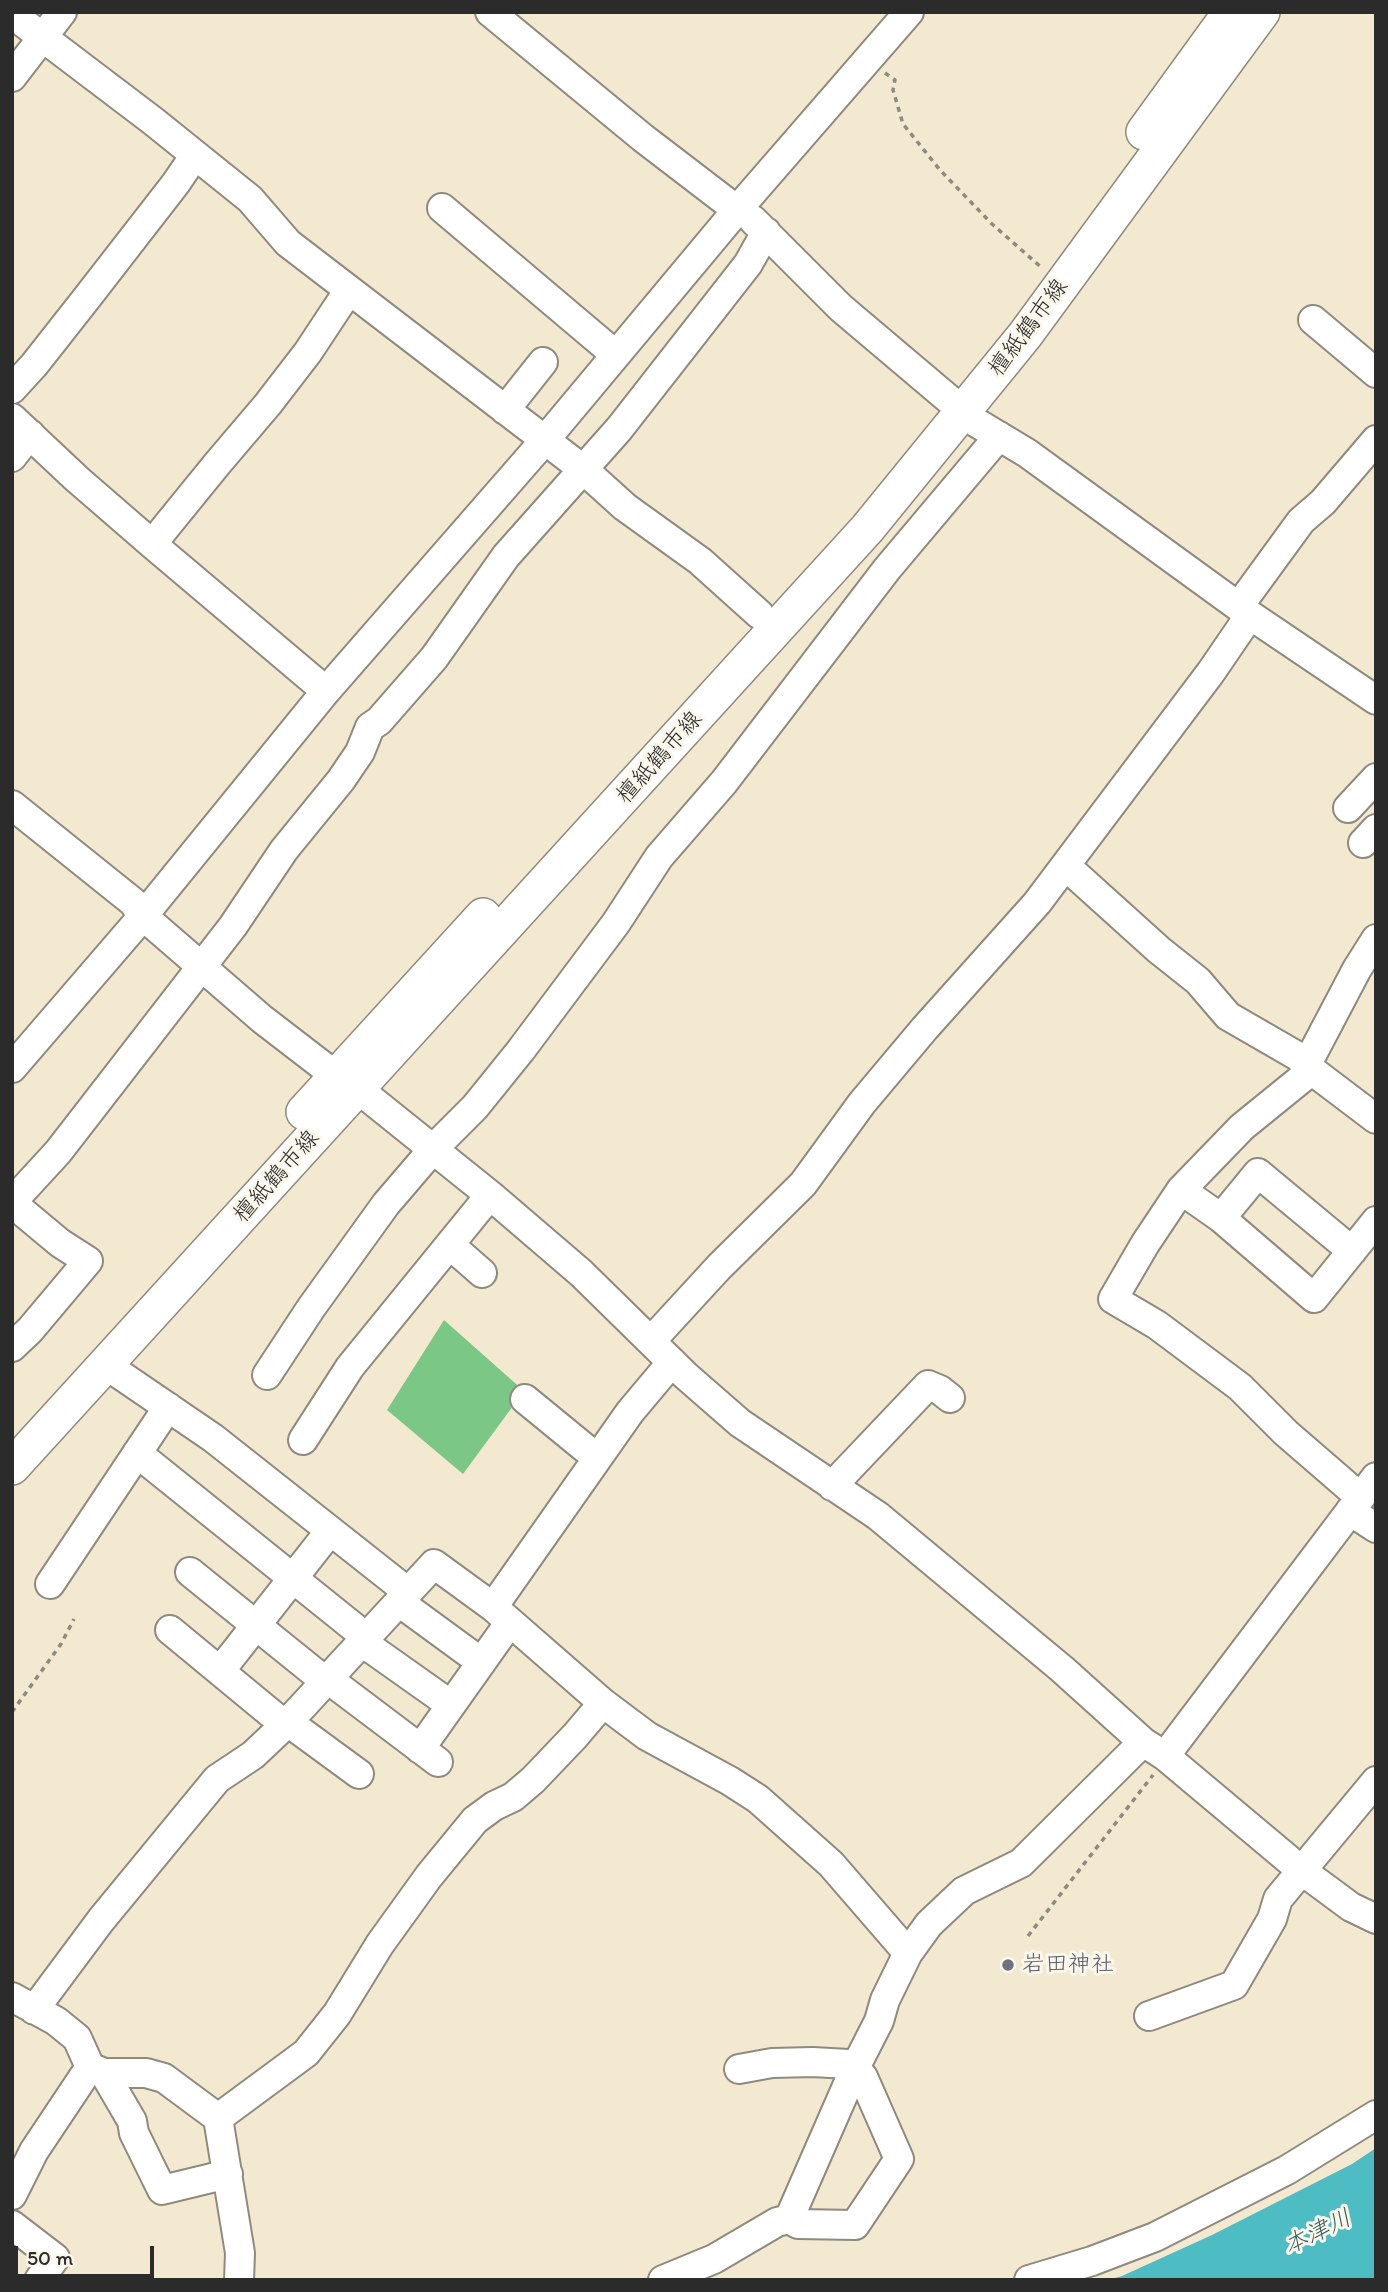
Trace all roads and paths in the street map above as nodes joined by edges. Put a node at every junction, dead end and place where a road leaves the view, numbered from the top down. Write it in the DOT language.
graph roads {
  1 [pos="62,12"];
  2 [pos="490,12"];
  3 [pos="909,12"];
  4 [pos="1231,12"];
  5 [pos="1262,12"];
  6 [pos="12,14"];
  7 [pos="44,36"];
  8 [pos="869,61"];
  9 [pos="12,77"];
  10 [pos="195,155"];
  11 [pos="442,208"];
  12 [pos="738,208"];
  13 [pos="766,232"];
  14 [pos="1043,270"];
  15 [pos="349,290"];
  16 [pos="1313,320"];
  17 [pos="616,355"];
  18 [pos="543,362"];
  19 [pos="1376,373"];
  20 [pos="12,388"];
  21 [pos="955,404"];
  22 [pos="505,410"];
  23 [pos="21,426"];
  24 [pos="999,436"];
  25 [pos="545,440"];
  26 [pos="1376,440"];
  27 [pos="12,457"];
  28 [pos="584,470"];
  29 [pos="152,544"];
  30 [pos="1244,610"];
  31 [pos="759,614"];
  32 [pos="326,691"];
  33 [pos="1376,700"];
  34 [pos="1376,778"];
  35 [pos="12,805"];
  36 [pos="1348,808"];
  37 [pos="1066,866"];
  38 [pos="143,916"];
  39 [pos="1376,939"];
  40 [pos="202,968"];
  41 [pos="12,1068"];
  42 [pos="1308,1069"];
  43 [pos="347,1082"];
  44 [pos="1376,1119"];
  45 [pos="434,1149"];
  46 [pos="1181,1190"];
  47 [pos="490,1195"];
  48 [pos="12,1202"];
  49 [pos="1221,1218"];
  50 [pos="1376,1222"];
  51 [pos="450,1245"];
  52 [pos="1352,1251"];
  53 [pos="482,1273"];
  54 [pos="651,1341"];
  55 [pos="12,1347"];
  56 [pos="672,1362"];
  57 [pos="106,1365"];
  58 [pos="267,1376"];
  59 [pos="950,1398"];
  60 [pos="526,1399"];
  61 [pos="167,1407"];
  62 [pos="12,1433"];
  63 [pos="303,1440"];
  64 [pos="137,1453"];
  65 [pos="597,1458"];
  66 [pos="12,1467"];
  67 [pos="832,1486"];
  68 [pos="1362,1495"];
  69 [pos="1376,1528"];
  70 [pos="330,1531"];
  71 [pos="190,1572"];
  72 [pos="292,1579"];
  73 [pos="50,1584"];
  74 [pos="403,1597"];
  75 [pos="501,1614"];
  76 [pos="74,1619"];
  77 [pos="256,1625"];
  78 [pos="170,1630"];
  79 [pos="364,1640"];
  80 [pos="481,1662"];
  81 [pos="220,1671"];
  82 [pos="327,1680"];
  83 [pos="603,1703"];
  84 [pos="451,1705"];
  85 [pos="12,1712"];
  86 [pos="286,1723"];
  87 [pos="1154,1749"];
  88 [pos="359,1774"];
  89 [pos="1376,1781"];
  90 [pos="1301,1870"];
  91 [pos="1376,1919"];
  92 [pos="1028,1936"];
  93 [pos="908,1953"];
  94 [pos="23,2003"];
  95 [pos="1149,2016"];
  96 [pos="855,2068"];
  97 [pos="739,2069"];
  98 [pos="97,2070"];
  99 [pos="1376,2115"];
  100 [pos="218,2118"];
  101 [pos="228,2174"];
  102 [pos="12,2194"];
  103 [pos="789,2219"];
  104 [pos="12,2225"];
  105 [pos="39,2280"];
  106 [pos="239,2280"];
  107 [pos="663,2280"];
  108 [pos="1029,2280"];
  1 -- 7 [label="street"];
  2 -- 12 [label="street"];
  3 -- 8 [label="street"];
  4 -- 14 [label="main road, 檀紙鶴市線"];
  5 -- 21 [label="main road, 檀紙鶴市線"];
  6 -- 7 [label="street"];
  7 -- 9 [label="street"];
  7 -- 10 [label="street"];
  8 -- 12 [label="street"];
  8 -- 14 [label="path"];
  10 -- 15 [label="street"];
  10 -- 20 [label="street"];
  11 -- 17 [label="street"];
  12 -- 13 [label="street"];
  12 -- 17 [label="street"];
  13 -- 21 [label="street"];
  13 -- 28 [label="street"];
  14 -- 21 [label="main road, 檀紙鶴市線"];
  15 -- 22 [label="street"];
  15 -- 29 [label="street"];
  16 -- 19 [label="street"];
  17 -- 25 [label="street"];
  18 -- 22 [label="street"];
  21 -- 24 [label="street"];
  21 -- 31 [label="main road, 檀紙鶴市線"];
  21 -- 43 [label="main road, 檀紙鶴市線"];
  22 -- 25 [label="street"];
  23 -- 27 [label="street"];
  23 -- 29 [label="street"];
  24 -- 30 [label="street"];
  24 -- 45 [label="street"];
  25 -- 28 [label="street"];
  25 -- 32 [label="street"];
  26 -- 30 [label="street"];
  28 -- 31 [label="street"];
  28 -- 40 [label="street"];
  29 -- 32 [label="street"];
  30 -- 33 [label="street"];
  30 -- 37 [label="street"];
  31 -- 43 [label="main road, 檀紙鶴市線"];
  32 -- 38 [label="street"];
  34 -- 36 [label="street"];
  35 -- 38 [label="street"];
  37 -- 42 [label="street"];
  37 -- 54 [label="street"];
  38 -- 40 [label="street"];
  38 -- 41 [label="street"];
  39 -- 42 [label="street"];
  40 -- 43 [label="street"];
  40 -- 48 [label="street"];
  42 -- 44 [label="street"];
  42 -- 46 [label="street"];
  43 -- 45 [label="street"];
  43 -- 57 [label="main road, 檀紙鶴市線"];
  43 -- 62 [label="main road, 檀紙鶴市線"];
  45 -- 47 [label="street"];
  45 -- 58 [label="street"];
  46 -- 49 [label="street"];
  46 -- 68 [label="street"];
  47 -- 51 [label="street"];
  47 -- 54 [label="street"];
  48 -- 55 [label="street"];
  49 -- 52 [label="street"];
  49 -- 52 [label="street"];
  50 -- 52 [label="street"];
  51 -- 53 [label="street"];
  51 -- 63 [label="street"];
  54 -- 56 [label="street"];
  56 -- 65 [label="street"];
  56 -- 67 [label="street"];
  57 -- 61 [label="street"];
  57 -- 66 [label="main road, 檀紙鶴市線"];
  59 -- 67 [label="street"];
  60 -- 65 [label="street"];
  61 -- 64 [label="street"];
  61 -- 70 [label="street"];
  64 -- 72 [label="street"];
  64 -- 73 [label="street"];
  65 -- 75 [label="street"];
  67 -- 87 [label="street"];
  68 -- 69 [label="street"];
  68 -- 87 [label="street"];
  70 -- 72 [label="street"];
  70 -- 74 [label="street"];
  71 -- 77 [label="street"];
  72 -- 77 [label="street"];
  72 -- 79 [label="street"];
  74 -- 75 [label="street"];
  74 -- 79 [label="street"];
  74 -- 80 [label="street"];
  75 -- 80 [label="street"];
  75 -- 83 [label="street"];
  76 -- 85 [label="path"];
  77 -- 81 [label="street"];
  77 -- 82 [label="street"];
  78 -- 81 [label="street"];
  79 -- 82 [label="street"];
  79 -- 84 [label="street"];
  80 -- 84 [label="street"];
  81 -- 86 [label="street"];
  82 -- 84 [label="street"];
  82 -- 86 [label="street"];
  83 -- 93 [label="street"];
  83 -- 100 [label="street"];
  86 -- 88 [label="street"];
  86 -- 94 [label="street"];
  87 -- 90 [label="street"];
  87 -- 92 [label="path"];
  87 -- 93 [label="street"];
  89 -- 90 [label="street"];
  90 -- 91 [label="street"];
  90 -- 95 [label="street"];
  93 -- 96 [label="street"];
  94 -- 98 [label="street"];
  96 -- 97 [label="street"];
  96 -- 103 [label="street"];
  96 -- 103 [label="street"];
  98 -- 100 [label="street"];
  98 -- 101 [label="street"];
  98 -- 102 [label="street"];
  99 -- 108 [label="street"];
  100 -- 101 [label="street"];
  101 -- 106 [label="street"];
  103 -- 107 [label="street"];
  104 -- 105 [label="street"];
}
